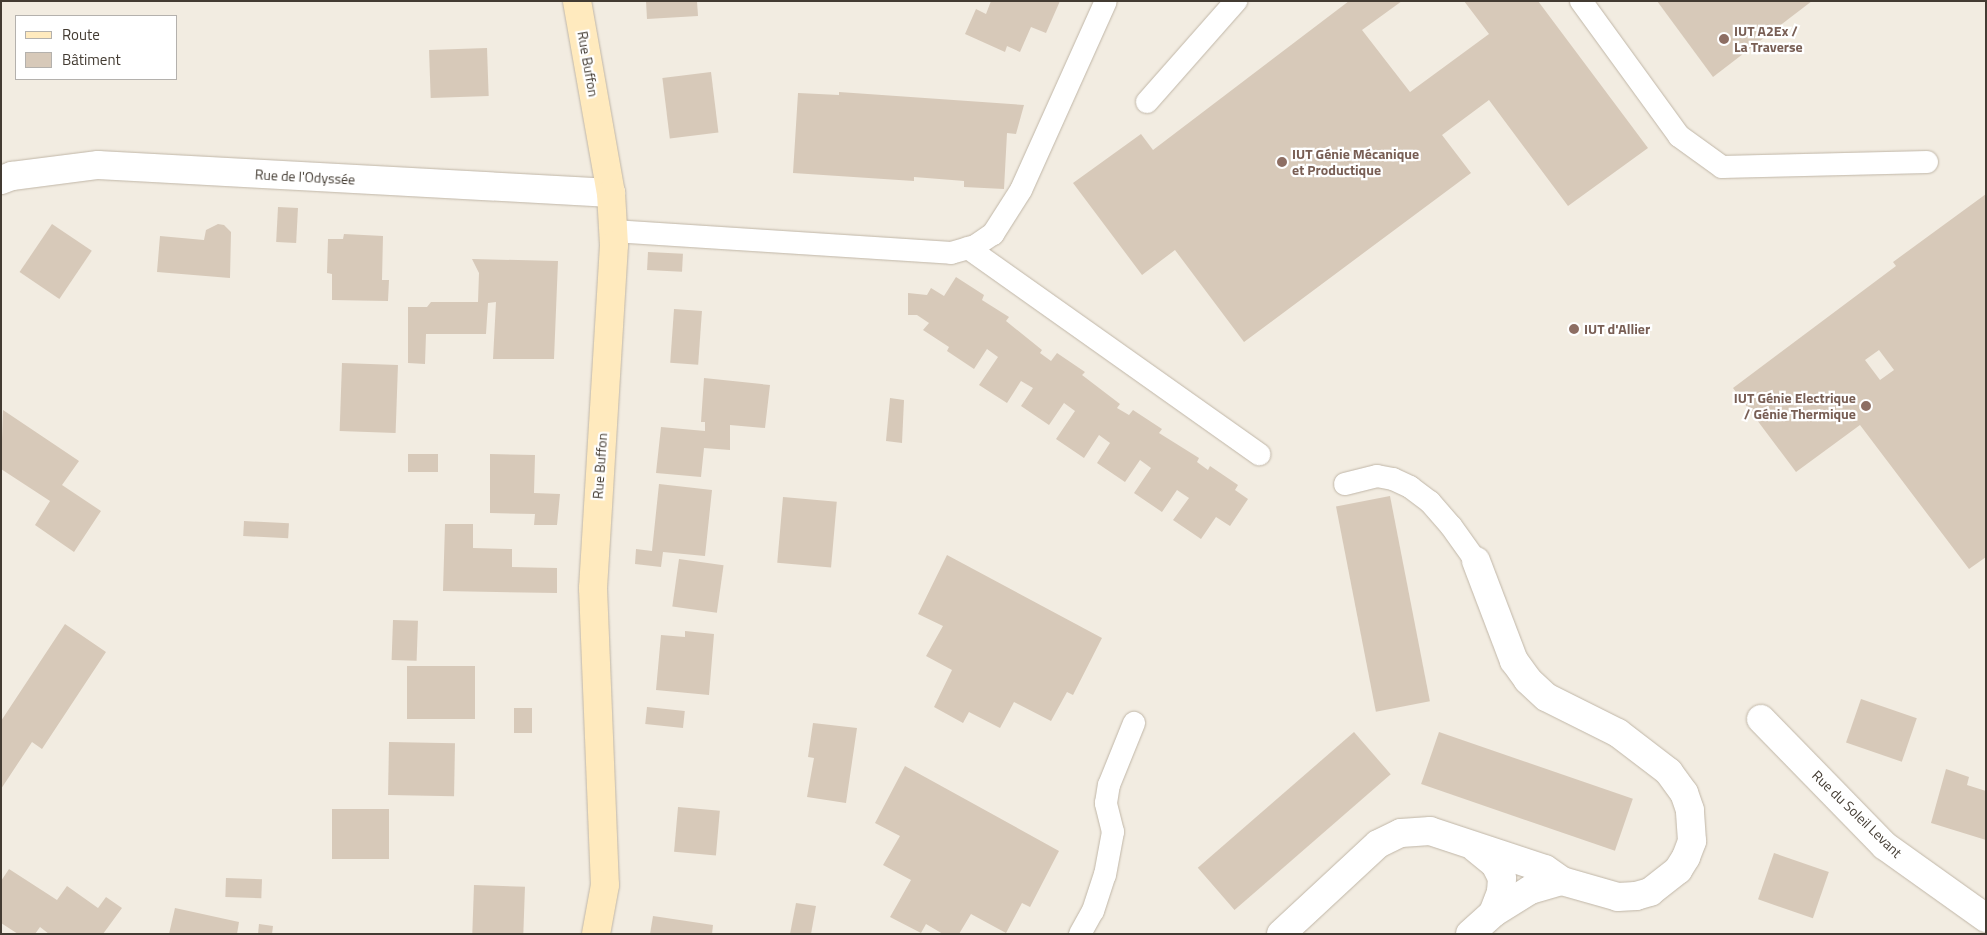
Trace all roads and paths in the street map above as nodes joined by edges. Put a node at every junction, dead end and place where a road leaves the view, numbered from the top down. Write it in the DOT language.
graph roads {
  1 [pos="577,1"];
  2 [pos="1106,1"];
  3 [pos="1236,1"];
  4 [pos="1582,1"];
  5 [pos="1148,102"];
  6 [pos="1927,162"];
  7 [pos="1,180"];
  8 [pos="611,193"];
  9 [pos="613,231"];
  10 [pos="968,248"];
  11 [pos="1259,454"];
  12 [pos="1345,484"];
  13 [pos="1476,561"];
  14 [pos="1761,719"];
  15 [pos="1134,723"];
  16 [pos="1471,845"];
  17 [pos="1562,881"];
  18 [pos="1493,913"];
  19 [pos="1986,918"];
  20 [pos="596,934"];
  21 [pos="1080,934"];
  22 [pos="1281,934"];
  23 [pos="1470,934"];
  1 -- 8 [label="main road, Rue Buffon"];
  2 -- 10 [label="lane"];
  3 -- 5 [label="lane"];
  4 -- 6 [label="lane"];
  7 -- 8 [label="street, Rue de l'Odyssée"];
  8 -- 9 [label="main road, Rue Buffon"];
  9 -- 10 [label="lane"];
  9 -- 20 [label="main road, Rue Buffon"];
  10 -- 11 [label="lane"];
  12 -- 13 [label="lane"];
  13 -- 17 [label="street"];
  14 -- 19 [label="street, Rue du Soleil Levant"];
  15 -- 21 [label="lane"];
  16 -- 17 [label="street"];
  16 -- 18 [label="street"];
  16 -- 22 [label="street"];
  17 -- 18 [label="street"];
  18 -- 23 [label="street"];
}
